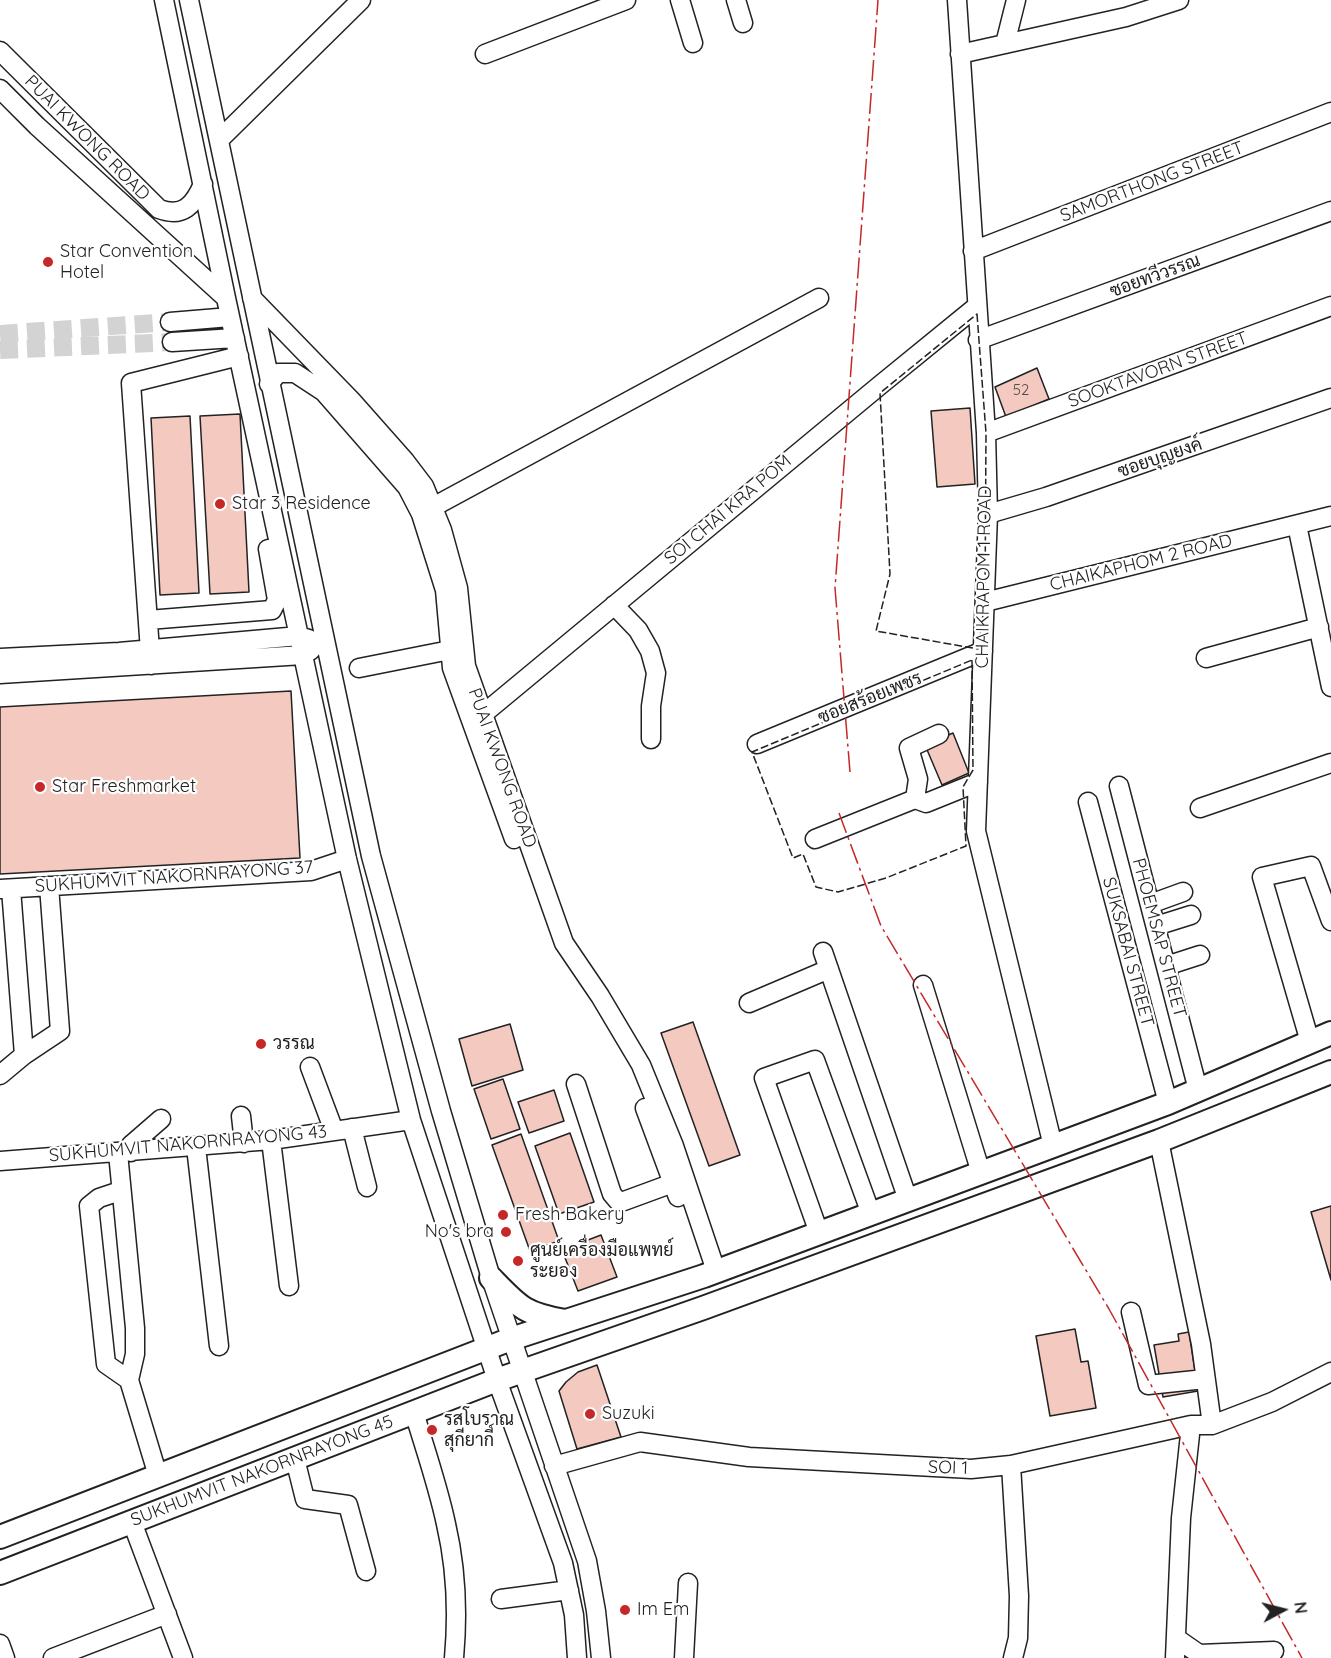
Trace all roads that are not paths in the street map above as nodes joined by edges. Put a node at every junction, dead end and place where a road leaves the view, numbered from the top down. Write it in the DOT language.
graph roads {
  1 [pos="164,0"];
  2 [pos="189,0"];
  3 [pos="361,0"];
  4 [pos="626,0"];
  5 [pos="680,0"];
  6 [pos="736,0"];
  7 [pos="957,0"];
  8 [pos="1016,0"];
  9 [pos="1179,0"];
  10 [pos="743,23"];
  11 [pos="693,43"];
  12 [pos="1005,44"];
  13 [pos="0,51"];
  14 [pos="485,54"];
  15 [pos="960,54"];
  16 [pos="0,89"];
  17 [pos="1331,112"];
  18 [pos="219,140"];
  19 [pos="203,184"];
  20 [pos="1331,212"];
  21 [pos="973,251"];
  22 [pos="226,298"];
  23 [pos="252,298"];
  24 [pos="819,298"];
  25 [pos="1331,306"];
  26 [pos="976,307"];
  27 [pos="230,317"];
  28 [pos="170,322"];
  29 [pos="235,338"];
  30 [pos="978,340"];
  31 [pos="172,342"];
  32 [pos="239,356"];
  33 [pos="331,380"];
  34 [pos="308,382"];
  35 [pos="269,384"];
  36 [pos="1331,398"];
  37 [pos="986,433"];
  38 [pos="269,497"];
  39 [pos="433,507"];
  40 [pos="988,514"];
  41 [pos="1331,516"];
  42 [pos="1298,525"];
  43 [pos="985,602"];
  44 [pos="614,606"];
  45 [pos="148,620"];
  46 [pos="1319,627"];
  47 [pos="299,636"];
  48 [pos="324,643"];
  49 [pos="450,650"];
  50 [pos="983,651"];
  51 [pos="303,655"];
  52 [pos="1328,655"];
  53 [pos="151,657"];
  54 [pos="0,658"];
  55 [pos="1206,658"];
  56 [pos="359,668"];
  57 [pos="0,674"];
  58 [pos="1331,687"];
  59 [pos="482,715"];
  60 [pos="939,734"];
  61 [pos="651,739"];
  62 [pos="757,744"];
  63 [pos="1331,763"];
  64 [pos="978,782"];
  65 [pos="1119,786"];
  66 [pos="915,799"];
  67 [pos="1088,802"];
  68 [pos="1200,808"];
  69 [pos="815,838"];
  70 [pos="1137,855"];
  71 [pos="347,859"];
  72 [pos="1106,863"];
  73 [pos="49,886"];
  74 [pos="6,889"];
  75 [pos="1183,892"];
  76 [pos="1150,904"];
  77 [pos="1191,915"];
  78 [pos="1331,921"];
  79 [pos="1156,926"];
  80 [pos="1200,955"];
  81 [pos="1166,966"];
  82 [pos="923,985"];
  83 [pos="749,1004"];
  84 [pos="1331,1033"];
  85 [pos="1310,1042"];
  86 [pos="24,1055"];
  87 [pos="310,1067"];
  88 [pos="1331,1072"];
  89 [pos="0,1075"];
  90 [pos="576,1084"];
  91 [pos="1198,1090"];
  92 [pos="1167,1102"];
  93 [pos="241,1116"];
  94 [pos="161,1119"];
  95 [pos="411,1120"];
  96 [pos="343,1129"];
  97 [pos="272,1140"];
  98 [pos="1159,1141"];
  99 [pos="244,1143"];
  100 [pos="1053,1146"];
  101 [pos="196,1147"];
  102 [pos="124,1152"];
  103 [pos="0,1161"];
  104 [pos="981,1173"];
  105 [pos="673,1183"];
  106 [pos="367,1187"];
  107 [pos="120,1191"];
  108 [pos="908,1200"];
  109 [pos="871,1214"];
  110 [pos="819,1233"];
  111 [pos="710,1274"];
  112 [pos="491,1278"];
  113 [pos="289,1286"];
  114 [pos="1131,1312"];
  115 [pos="565,1322"];
  116 [pos="511,1339"];
  117 [pos="219,1346"];
  118 [pos="486,1349"];
  119 [pos="523,1370"];
  120 [pos="1331,1372"];
  121 [pos="1205,1379"];
  122 [pos="129,1380"];
  123 [pos="497,1380"];
  124 [pos="414,1412"];
  125 [pos="1191,1425"];
  126 [pos="1212,1425"];
  127 [pos="295,1459"];
  128 [pos="1011,1465"];
  129 [pos="554,1466"];
  130 [pos="158,1476"];
  131 [pos="132,1522"];
  132 [pos="0,1537"];
  133 [pos="366,1571"];
  134 [pos="0,1573"];
  135 [pos="688,1583"];
  136 [pos="568,1590"];
  137 [pos="501,1599"];
  138 [pos="167,1614"];
  139 [pos="1176,1638"];
  140 [pos="0,1644"];
  141 [pos="1274,1651"];
  142 [pos="5,1658"];
  143 [pos="53,1658"];
  144 [pos="183,1658"];
  145 [pos="454,1658"];
  146 [pos="577,1658"];
  147 [pos="601,1658"];
  148 [pos="684,1658"];
  149 [pos="1013,1658"];
  150 [pos="1175,1658"];
  1 -- 19 [label="street"];
  2 -- 18 [label="street"];
  3 -- 18 [label="street"];
  4 -- 14 [label="street"];
  5 -- 11 [label="street"];
  6 -- 10 [label="street"];
  7 -- 15 [label="street, CHAIKRAPOM 1 ROAD"];
  8 -- 12 [label="street"];
  9 -- 12 [label="street"];
  12 -- 15 [label="street"];
  13 -- 19 [label="street, PUAI KWONG ROAD"];
  15 -- 21 [label="street, CHAIKRAPOM 1 ROAD"];
  16 -- 22 [label="street, PUAI KWONG ROAD"];
  17 -- 21 [label="street, SAMORTHONG STREET"];
  18 -- 23 [label="street"];
  19 -- 22 [label="street"];
  20 -- 30 [label="street, ซอยทวีวรรณ"];
  21 -- 26 [label="street, CHAIKRAPOM 1 ROAD"];
  22 -- 27 [label="street"];
  23 -- 33 [label="street, PUAI KWONG ROAD"];
  23 -- 35 [label="street"];
  24 -- 39 [label="street"];
  25 -- 37 [label="street, SOOKTAVORN STREET"];
  26 -- 30 [label="street, CHAIKRAPOM 1 ROAD"];
  26 -- 44 [label="street, SOI CHAI KRA POM"];
  27 -- 28 [label="street"];
  27 -- 29 [label="street"];
  29 -- 31 [label="street"];
  29 -- 32 [label="street"];
  30 -- 37 [label="street, CHAIKRAPOM 1 ROAD"];
  32 -- 38 [label="street"];
  32 -- 45 [label="street"];
  33 -- 34 [label="street"];
  33 -- 39 [label="street, PUAI KWONG ROAD"];
  34 -- 35 [label="street, PUAI KWONG ROAD"];
  34 -- 49 [label="street, PUAI KWONG ROAD"];
  35 -- 48 [label="street"];
  36 -- 40 [label="street, ซอยบุญยงค์"];
  37 -- 40 [label="street, CHAIKRAPOM 1 ROAD"];
  38 -- 45 [label="street"];
  38 -- 47 [label="street"];
  39 -- 59 [label="street, PUAI KWONG ROAD"];
  40 -- 43 [label="street, CHAIKRAPOM 1 ROAD"];
  41 -- 42 [label="street, CHAIKAPHOM 2 ROAD"];
  42 -- 43 [label="street, CHAIKAPHOM 2 ROAD"];
  42 -- 46 [label="street"];
  43 -- 50 [label="street, CHAIKRAPOM 1 ROAD"];
  44 -- 59 [label="street, SOI CHAI KRA POM"];
  44 -- 61 [label="street"];
  45 -- 53 [label="street"];
  46 -- 52 [label="street"];
  46 -- 55 [label="street"];
  47 -- 48 [label="street"];
  47 -- 51 [label="street"];
  47 -- 53 [label="street"];
  48 -- 51 [label="street"];
  48 -- 112 [label="street"];
  49 -- 56 [label="street"];
  49 -- 105 [label="street, PUAI KWONG ROAD"];
  50 -- 62 [label="street, ซอยสร้อยเพชร"];
  50 -- 64 [label="street, CHAIKRAPOM 1 ROAD"];
  51 -- 53 [label="street"];
  51 -- 71 [label="street"];
  52 -- 58 [label="street"];
  53 -- 54 [label="street"];
  53 -- 57 [label="street"];
  59 -- 111 [label="street, PUAI KWONG ROAD"];
  60 -- 66 [label="street"];
  63 -- 68 [label="street"];
  64 -- 66 [label="street"];
  64 -- 100 [label="street, CHAIKRAPOM 1 ROAD"];
  65 -- 70 [label="street, PHOEMSAP STREET"];
  66 -- 69 [label="street"];
  67 -- 72 [label="street, SUKSABAI STREET"];
  70 -- 72 [label="street"];
  70 -- 76 [label="street, PHOEMSAP STREET"];
  71 -- 73 [label="street, SUKHUMVIT NAKORNRAYONG 37"];
  71 -- 95 [label="street"];
  72 -- 92 [label="street, SUKSABAI STREET"];
  73 -- 74 [label="street, SUKHUMVIT NAKORNRAYONG 37"];
  73 -- 86 [label="street"];
  74 -- 86 [label="street"];
  75 -- 76 [label="street"];
  76 -- 79 [label="street, PHOEMSAP STREET"];
  77 -- 79 [label="street"];
  78 -- 85 [label="street"];
  79 -- 81 [label="street, PHOEMSAP STREET"];
  80 -- 81 [label="street"];
  81 -- 91 [label="street, PHOEMSAP STREET"];
  82 -- 104 [label="street"];
  83 -- 108 [label="street"];
  84 -- 85 [label="main road, SUKHUMVIT NAKORNRAYONG 45"];
  85 -- 91 [label="main road, SUKHUMVIT NAKORNRAYONG 45"];
  86 -- 89 [label="street"];
  87 -- 96 [label="street"];
  88 -- 98 [label="main road, SUKHUMVIT NAKORNRAYONG 45"];
  90 -- 105 [label="street"];
  91 -- 92 [label="main road, SUKHUMVIT NAKORNRAYONG 45"];
  92 -- 100 [label="main road, SUKHUMVIT NAKORNRAYONG 45"];
  93 -- 99 [label="street"];
  94 -- 102 [label="street"];
  95 -- 96 [label="street, SUKHUMVIT NAKORNRAYONG 43"];
  95 -- 118 [label="street"];
  96 -- 97 [label="street, SUKHUMVIT NAKORNRAYONG 43"];
  96 -- 106 [label="street"];
  97 -- 99 [label="street, SUKHUMVIT NAKORNRAYONG 43"];
  97 -- 113 [label="street"];
  98 -- 119 [label="main road, SUKHUMVIT NAKORNRAYONG 45"];
  98 -- 121 [label="street"];
  99 -- 101 [label="street, SUKHUMVIT NAKORNRAYONG 43"];
  100 -- 104 [label="main road, SUKHUMVIT NAKORNRAYONG 45"];
  101 -- 102 [label="street, SUKHUMVIT NAKORNRAYONG 43"];
  101 -- 117 [label="street"];
  102 -- 103 [label="street, SUKHUMVIT NAKORNRAYONG 43"];
  102 -- 107 [label="street"];
  104 -- 108 [label="main road, SUKHUMVIT NAKORNRAYONG 45"];
  105 -- 111 [label="street, PUAI KWONG ROAD"];
  107 -- 122 [label="street"];
  107 -- 122 [label="street"];
  108 -- 109 [label="main road, SUKHUMVIT NAKORNRAYONG 45"];
  109 -- 110 [label="main road, SUKHUMVIT NAKORNRAYONG 45"];
  109 -- 110 [label="street"];
  110 -- 111 [label="main road, SUKHUMVIT NAKORNRAYONG 45"];
  111 -- 115 [label="main road, SUKHUMVIT NAKORNRAYONG 45"];
  112 -- 115 [label="main road"];
  112 -- 116 [label="street"];
  114 -- 121 [label="street"];
  115 -- 116 [label="main road, SUKHUMVIT NAKORNRAYONG 45"];
  116 -- 118 [label="main road, SUKHUMVIT NAKORNRAYONG 45"];
  116 -- 119 [label="street"];
  118 -- 123 [label="street"];
  118 -- 130 [label="main road, SUKHUMVIT NAKORNRAYONG 45"];
  119 -- 123 [label="main road, SUKHUMVIT NAKORNRAYONG 45"];
  119 -- 129 [label="street"];
  120 -- 126 [label="street, SOI 1"];
  121 -- 126 [label="street"];
  122 -- 130 [label="street"];
  123 -- 124 [label="main road, SUKHUMVIT NAKORNRAYONG 45"];
  123 -- 136 [label="street"];
  124 -- 127 [label="main road, SUKHUMVIT NAKORNRAYONG 45"];
  124 -- 145 [label="street"];
  125 -- 126 [label="street, SOI 1"];
  125 -- 128 [label="street, SOI 1"];
  125 -- 139 [label="street"];
  127 -- 131 [label="main road, SUKHUMVIT NAKORNRAYONG 45"];
  127 -- 133 [label="street"];
  128 -- 129 [label="street, SOI 1"];
  128 -- 149 [label="street"];
  129 -- 147 [label="street"];
  130 -- 132 [label="main road, SUKHUMVIT NAKORNRAYONG 45"];
  131 -- 134 [label="main road, SUKHUMVIT NAKORNRAYONG 45"];
  131 -- 138 [label="street"];
  135 -- 148 [label="street"];
  136 -- 137 [label="street"];
  136 -- 146 [label="street"];
  138 -- 143 [label="street"];
  138 -- 144 [label="street"];
  139 -- 141 [label="street"];
  139 -- 150 [label="street"];
  140 -- 142 [label="street"];
}
